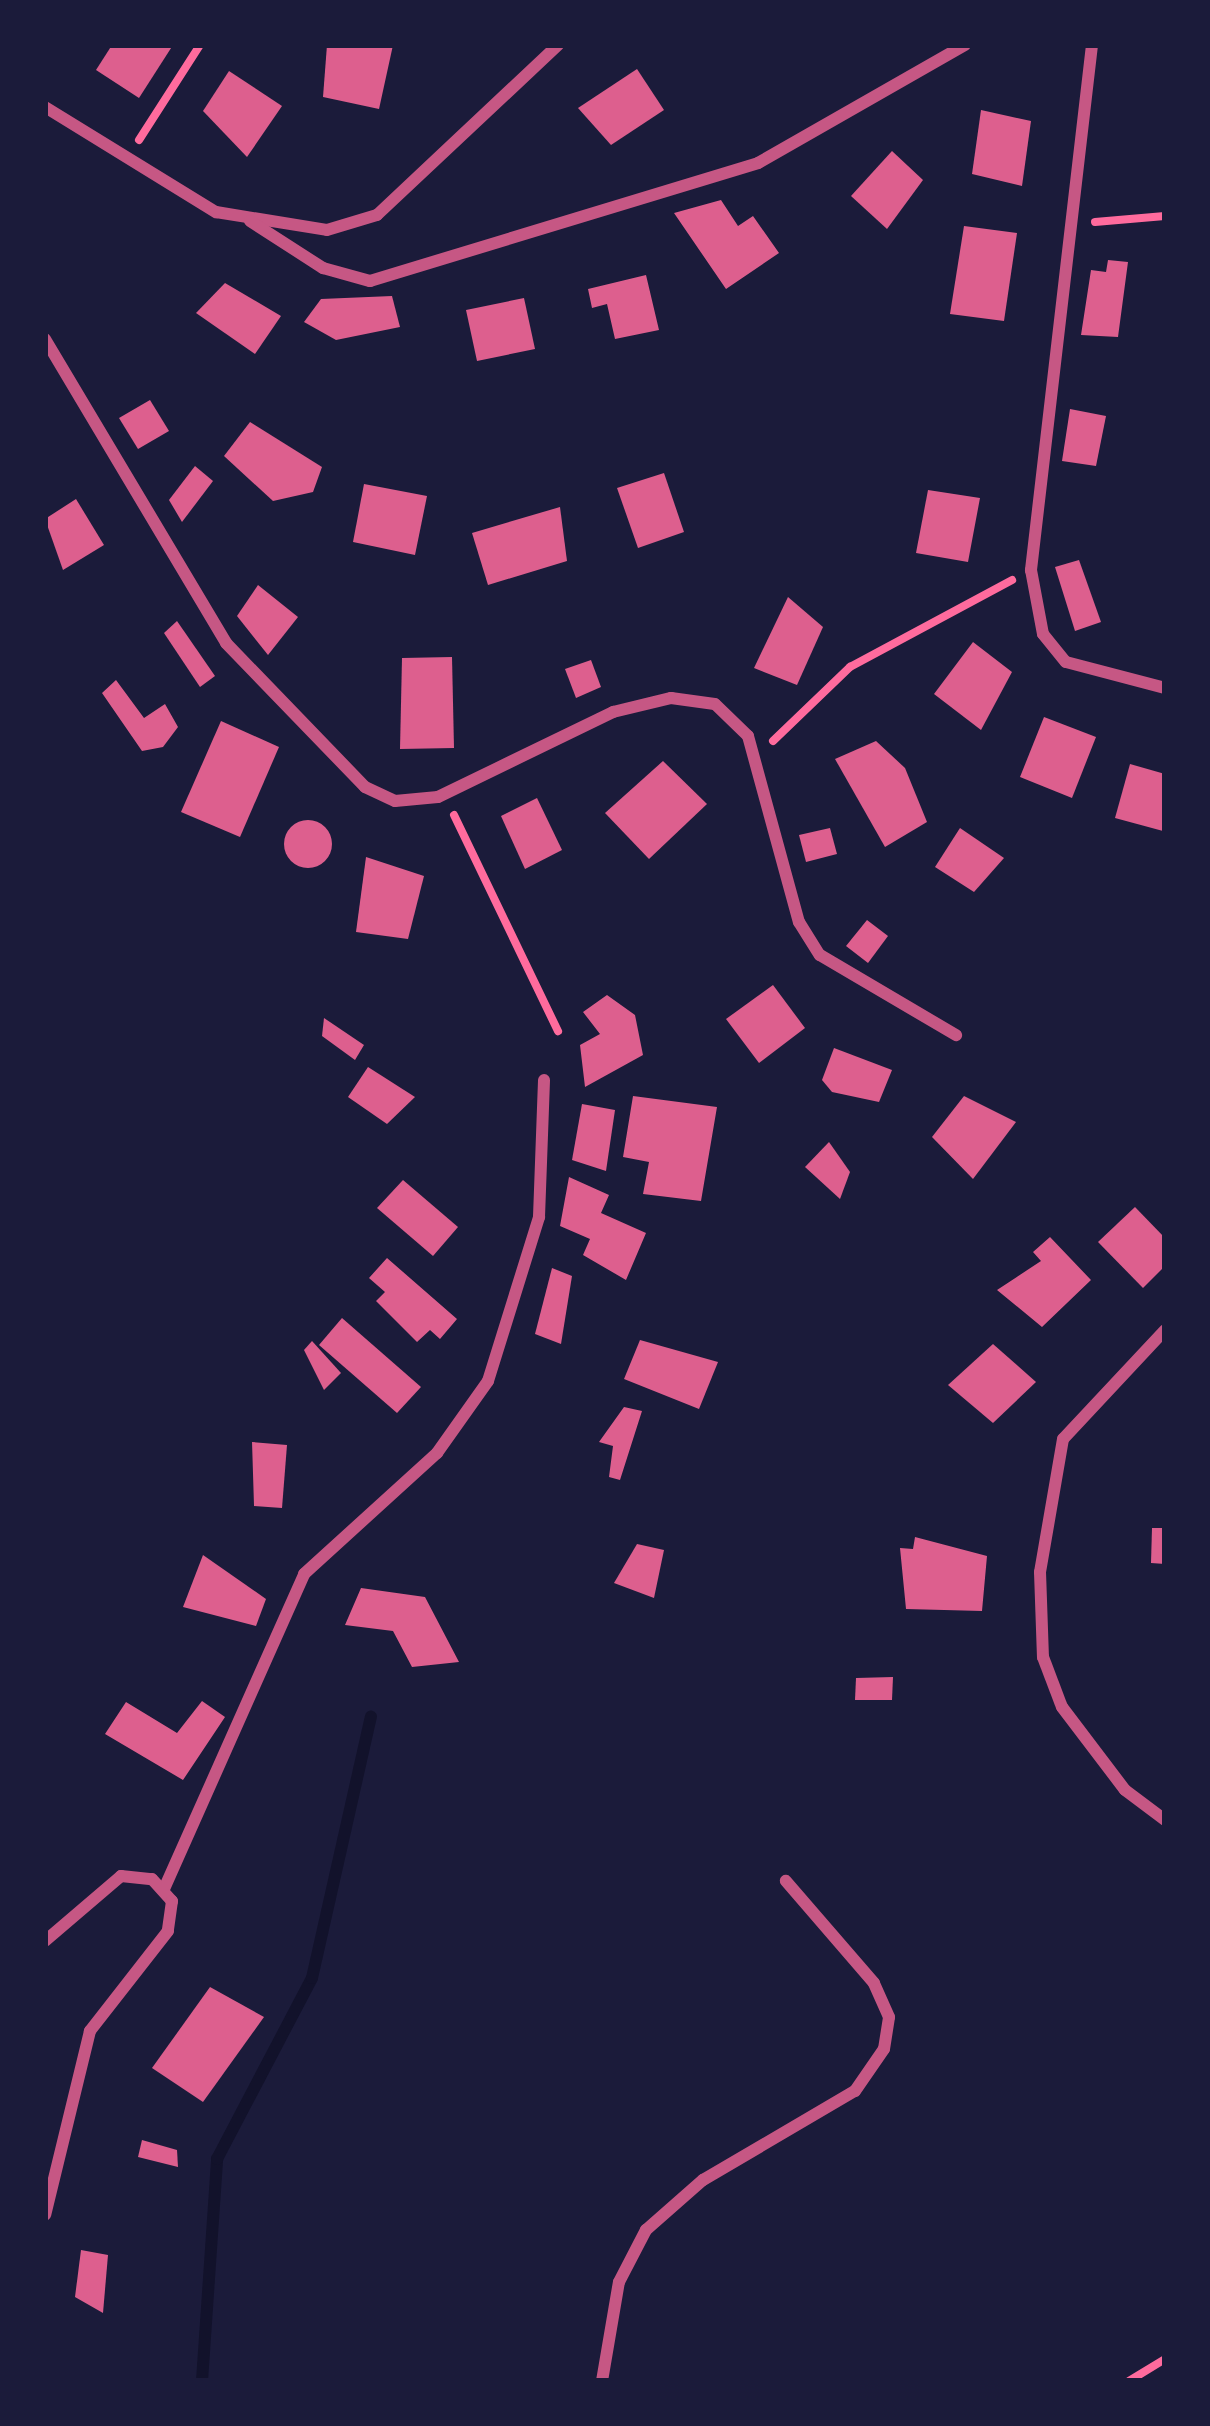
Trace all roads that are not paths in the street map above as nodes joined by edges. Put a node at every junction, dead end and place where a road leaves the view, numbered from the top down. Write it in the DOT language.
graph roads {
  1 [pos="558,45"];
  2 [pos="965,45"];
  3 [pos="1092,45"];
  4 [pos="45,107"];
  5 [pos="250,221"];
  6 [pos="45,339"];
  7 [pos="1165,688"];
  8 [pos="956,1035"];
  9 [pos="544,1080"];
  10 [pos="1165,1330"];
  11 [pos="1165,1820"];
  12 [pos="786,1881"];
  13 [pos="164,1889"];
  14 [pos="45,1941"];
  15 [pos="45,2216"];
  16 [pos="602,2381"];
  1 -- 5 [label="street"];
  2 -- 5 [label="street"];
  3 -- 7 [label="street"];
  4 -- 5 [label="street"];
  6 -- 8 [label="street"];
  9 -- 13 [label="street"];
  10 -- 11 [label="street"];
  12 -- 16 [label="street"];
  13 -- 14 [label="street"];
  13 -- 15 [label="street"];
}
